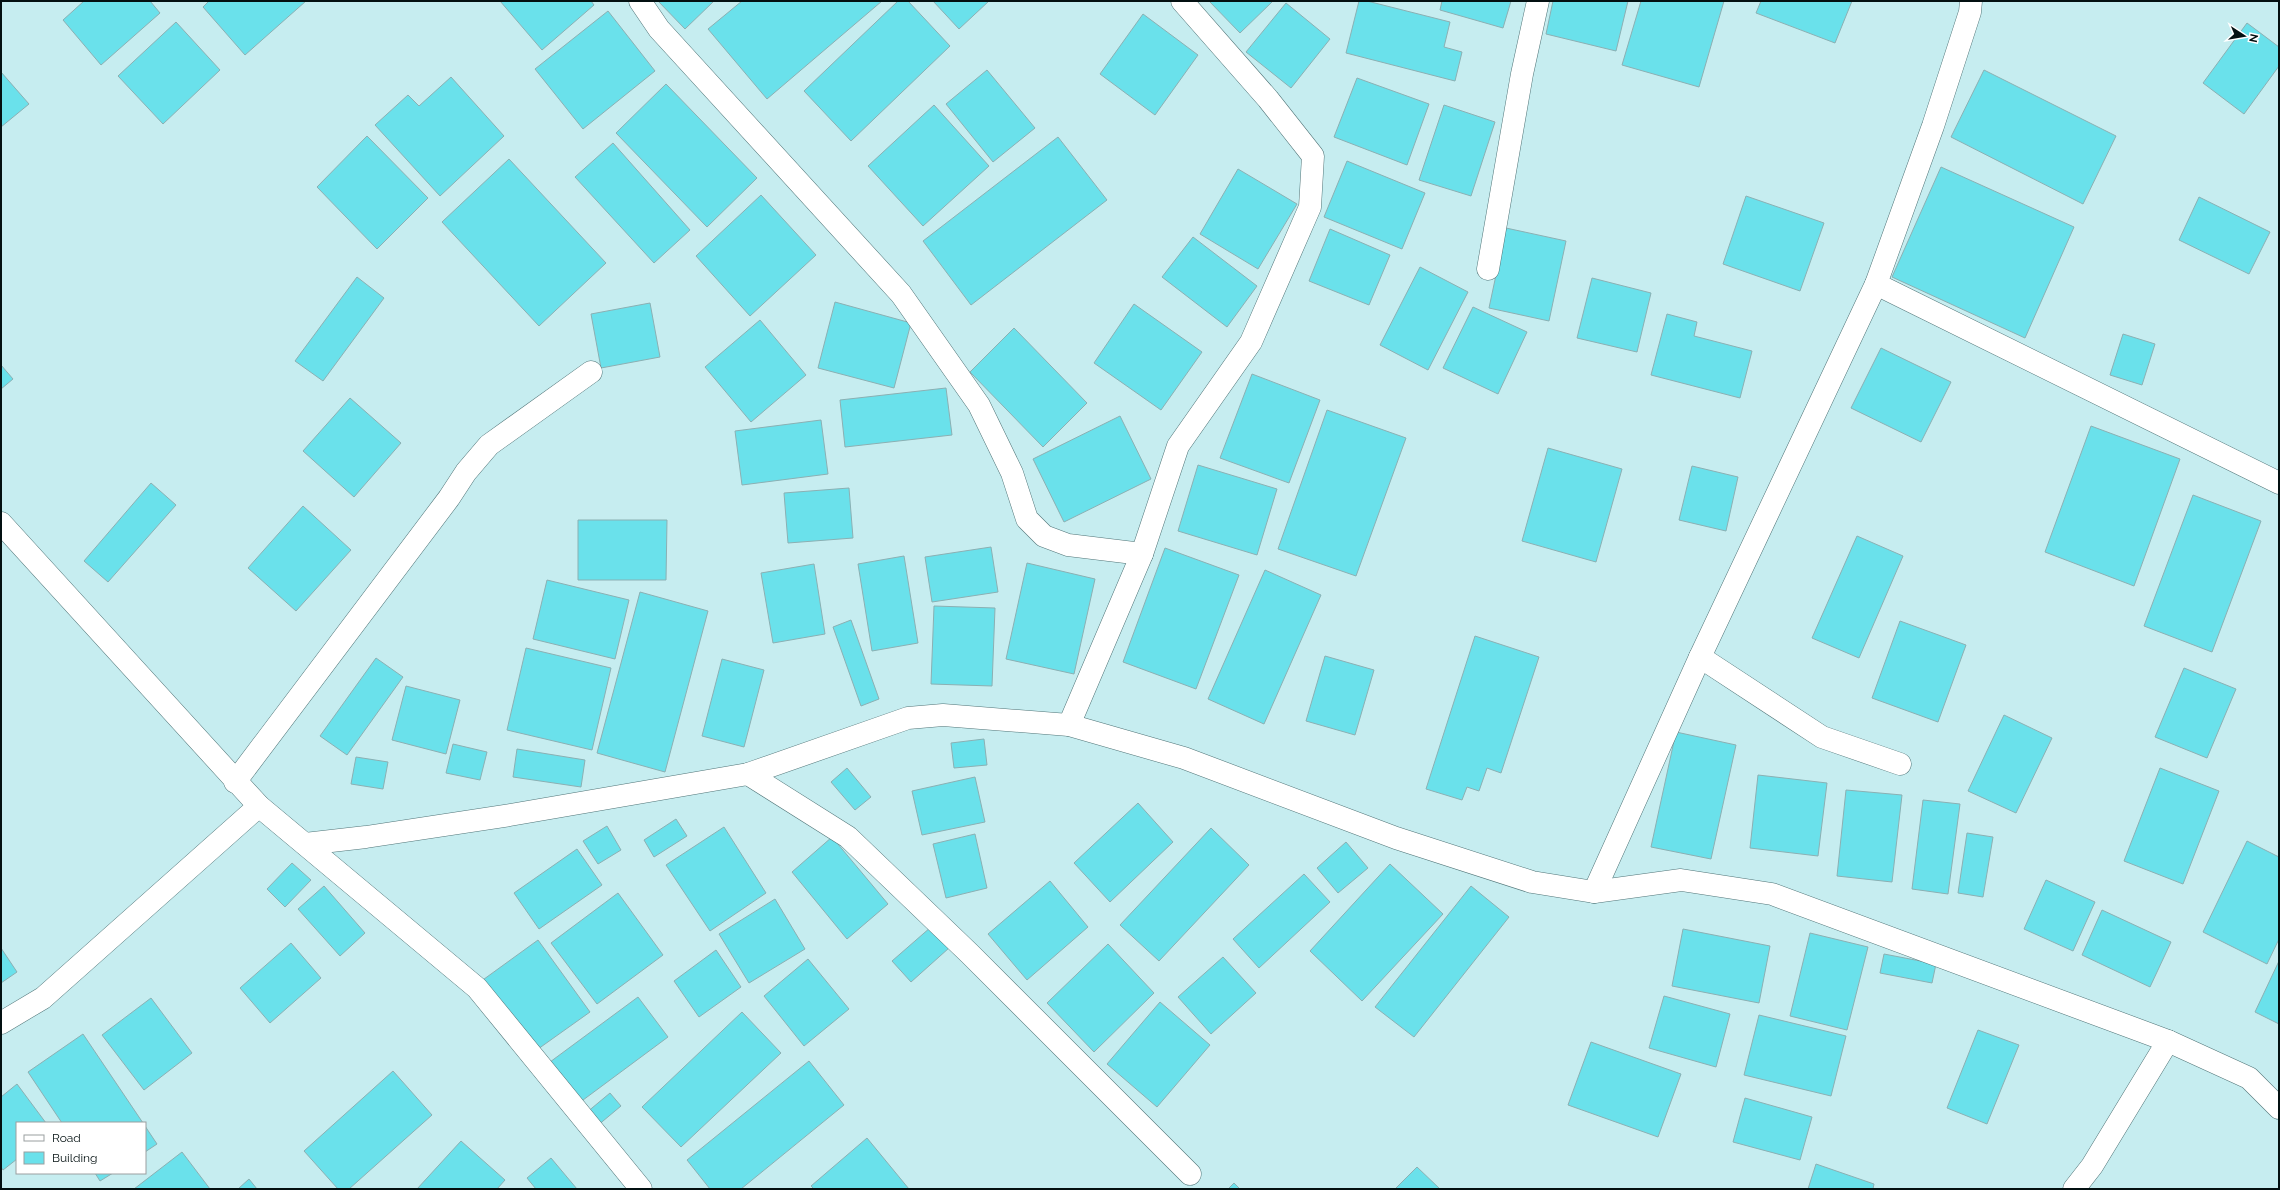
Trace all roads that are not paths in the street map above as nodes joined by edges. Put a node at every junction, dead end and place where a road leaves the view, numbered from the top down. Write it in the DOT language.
graph roads {
  1 [pos="640,1"];
  2 [pos="1182,1"];
  3 [pos="1538,1"];
  4 [pos="1971,1"];
  5 [pos="1488,268"];
  6 [pos="1876,284"];
  7 [pos="591,372"];
  8 [pos="2279,483"];
  9 [pos="1,523"];
  10 [pos="1142,554"];
  11 [pos="1700,657"];
  12 [pos="1069,725"];
  13 [pos="1900,764"];
  14 [pos="748,774"];
  15 [pos="235,782"];
  16 [pos="259,806"];
  17 [pos="306,844"];
  18 [pos="1594,892"];
  19 [pos="1,1023"];
  20 [pos="2168,1041"];
  21 [pos="2279,1108"];
  22 [pos="1190,1174"];
  23 [pos="640,1189"];
  24 [pos="2074,1189"];
  1 -- 10 [label="street"];
  2 -- 10 [label="street"];
  3 -- 5 [label="street"];
  4 -- 6 [label="street"];
  6 -- 8 [label="street"];
  6 -- 11 [label="street"];
  7 -- 15 [label="street"];
  9 -- 15 [label="street"];
  10 -- 12 [label="street"];
  11 -- 13 [label="street"];
  11 -- 18 [label="street"];
  12 -- 14 [label="street"];
  12 -- 18 [label="street"];
  14 -- 17 [label="street"];
  14 -- 22 [label="street"];
  15 -- 16 [label="street"];
  16 -- 17 [label="street"];
  16 -- 19 [label="street"];
  17 -- 23 [label="street"];
  18 -- 20 [label="street"];
  20 -- 21 [label="street"];
  20 -- 24 [label="street"];
}
